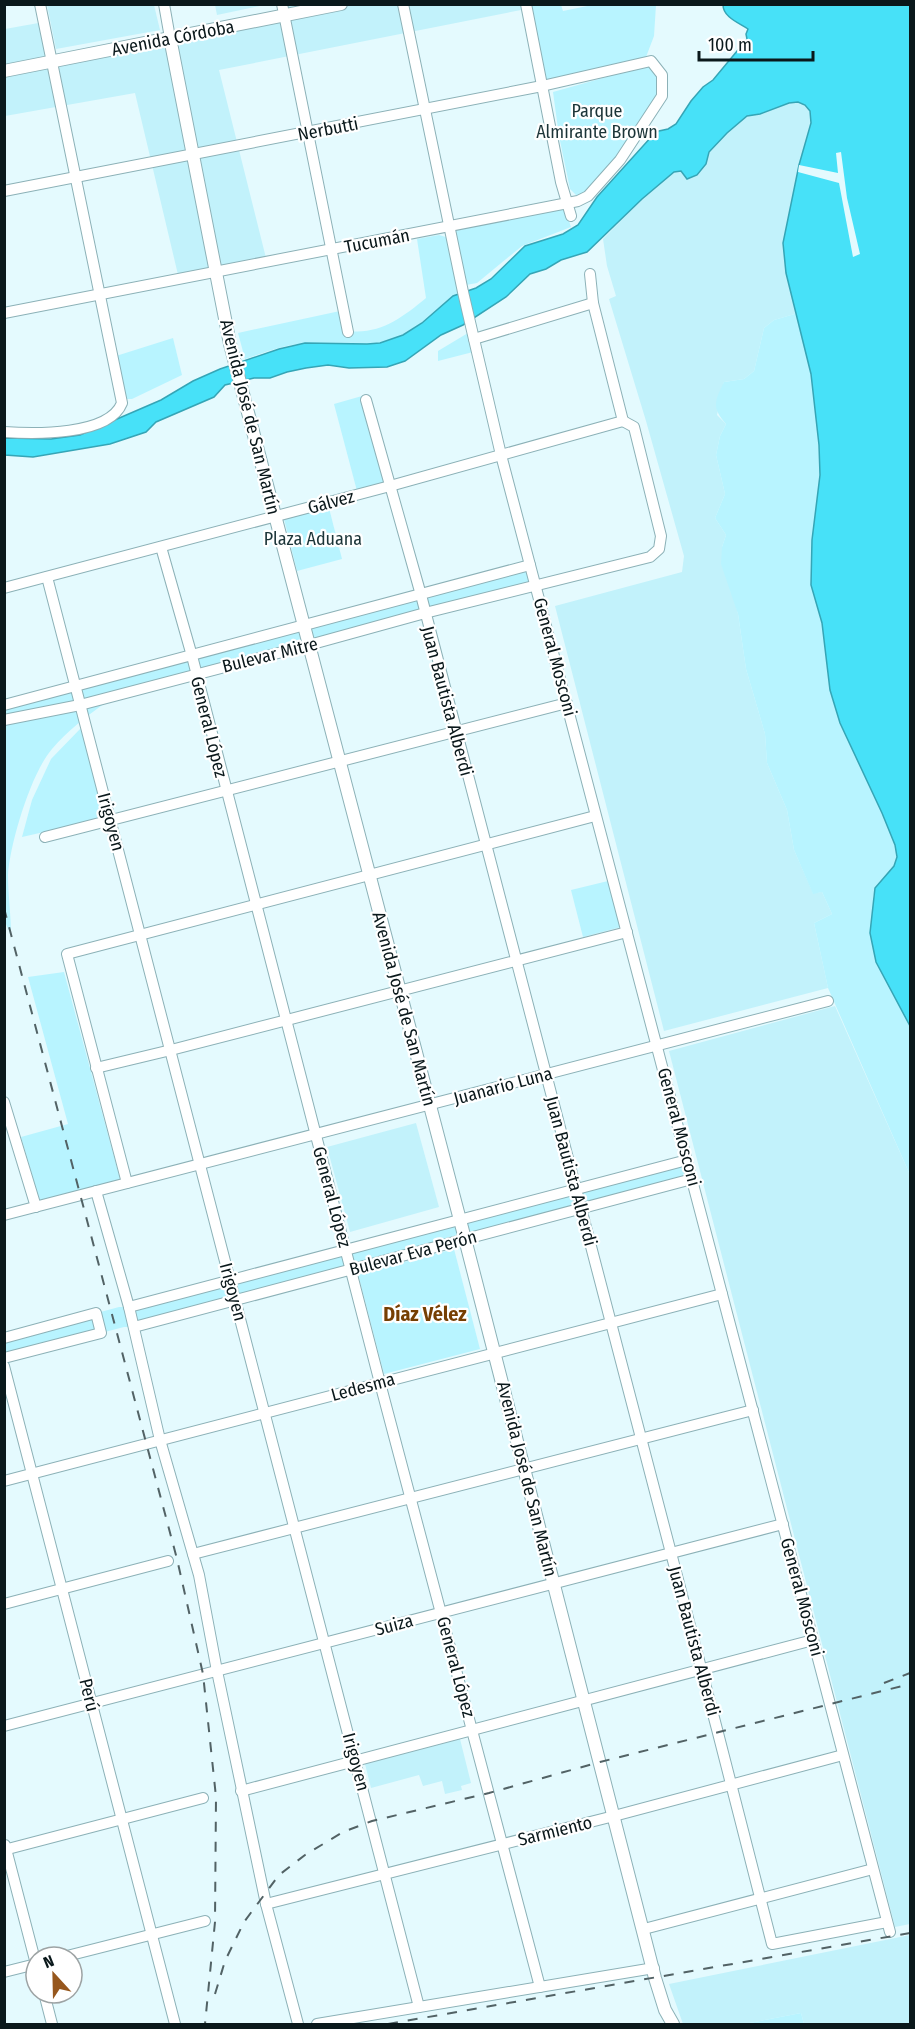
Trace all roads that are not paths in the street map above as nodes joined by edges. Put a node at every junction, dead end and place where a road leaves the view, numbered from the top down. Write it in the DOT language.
graph roads {
  1 [pos="40,4"];
  2 [pos="164,4"];
  3 [pos="341,4"];
  4 [pos="403,4"];
  5 [pos="526,4"];
  6 [pos="283,10"];
  7 [pos="170,38"];
  8 [pos="651,61"];
  9 [pos="52,62"];
  10 [pos="4,71"];
  11 [pos="542,86"];
  12 [pos="424,110"];
  13 [pos="307,133"];
  14 [pos="194,155"];
  15 [pos="75,178"];
  16 [pos="4,191"];
  17 [pos="566,203"];
  18 [pos="571,216"];
  19 [pos="449,227"];
  20 [pos="331,250"];
  21 [pos="214,273"];
  22 [pos="590,274"];
  23 [pos="100,294"];
  24 [pos="593,303"];
  25 [pos="4,313"];
  26 [pos="348,333"];
  27 [pos="474,339"];
  28 [pos="366,400"];
  29 [pos="623,421"];
  30 [pos="5,431"];
  31 [pos="501,456"];
  32 [pos="390,486"];
  33 [pos="275,516"];
  34 [pos="161,547"];
  35 [pos="530,565"];
  36 [pos="47,577"];
  37 [pos="536,586"];
  38 [pos="4,588"];
  39 [pos="421,595"];
  40 [pos="425,613"];
  41 [pos="304,626"];
  42 [pos="309,645"];
  43 [pos="192,656"];
  44 [pos="196,674"];
  45 [pos="76,687"];
  46 [pos="567,703"];
  47 [pos="4,705"];
  48 [pos="80,705"];
  49 [pos="4,720"];
  50 [pos="455,732"];
  51 [pos="339,761"];
  52 [pos="226,791"];
  53 [pos="596,816"];
  54 [pos="111,820"];
  55 [pos="45,837"];
  56 [pos="485,844"];
  57 [pos="369,875"];
  58 [pos="256,904"];
  59 [pos="627,932"];
  60 [pos="141,934"];
  61 [pos="515,961"];
  62 [pos="399,991"];
  63 [pos="828,1001"];
  64 [pos="286,1020"];
  65 [pos="657,1046"];
  66 [pos="171,1050"];
  67 [pos="96,1068"];
  68 [pos="545,1075"];
  69 [pos="4,1102"];
  70 [pos="430,1106"];
  71 [pos="316,1135"];
  72 [pos="687,1160"];
  73 [pos="200,1164"];
  74 [pos="692,1179"];
  75 [pos="127,1183"];
  76 [pos="576,1189"];
  77 [pos="96,1191"];
  78 [pos="36,1207"];
  79 [pos="580,1209"];
  80 [pos="4,1215"];
  81 [pos="460,1220"];
  82 [pos="465,1239"];
  83 [pos="346,1250"];
  84 [pos="351,1269"];
  85 [pos="230,1281"];
  86 [pos="722,1294"];
  87 [pos="235,1300"];
  88 [pos="129,1307"];
  89 [pos="610,1323"];
  90 [pos="134,1327"];
  91 [pos="4,1338"];
  92 [pos="495,1353"];
  93 [pos="4,1358"];
  94 [pos="4,1366"];
  95 [pos="380,1383"];
  96 [pos="753,1410"];
  97 [pos="266,1413"];
  98 [pos="641,1439"];
  99 [pos="160,1440"];
  100 [pos="525,1470"];
  101 [pos="32,1474"];
  102 [pos="4,1481"];
  103 [pos="411,1498"];
  104 [pos="783,1524"];
  105 [pos="295,1528"];
  106 [pos="671,1553"];
  107 [pos="193,1554"];
  108 [pos="168,1561"];
  109 [pos="554,1583"];
  110 [pos="62,1589"];
  111 [pos="4,1604"];
  112 [pos="441,1612"];
  113 [pos="813,1640"];
  114 [pos="325,1642"];
  115 [pos="702,1670"];
  116 [pos="216,1671"];
  117 [pos="585,1701"];
  118 [pos="92,1703"];
  119 [pos="4,1726"];
  120 [pos="472,1730"];
  121 [pos="843,1755"];
  122 [pos="356,1761"];
  123 [pos="732,1785"];
  124 [pos="241,1791"];
  125 [pos="203,1798"];
  126 [pos="614,1816"];
  127 [pos="122,1820"];
  128 [pos="502,1844"];
  129 [pos="5,1848"];
  130 [pos="873,1869"];
  131 [pos="385,1873"];
  132 [pos="760,1899"];
  133 [pos="266,1904"];
  134 [pos="205,1921"];
  135 [pos="644,1929"];
  136 [pos="151,1935"];
  137 [pos="772,1944"];
  138 [pos="31,1945"];
  139 [pos="84,1952"];
  140 [pos="24,1967"];
  141 [pos="654,1968"];
  142 [pos="4,1972"];
  143 [pos="540,1987"];
  144 [pos="47,2005"];
  145 [pos="419,2007"];
  146 [pos="665,2010"];
  147 [pos="337,2023"];
  148 [pos="52,2025"];
  149 [pos="174,2025"];
  150 [pos="298,2025"];
  151 [pos="317,2025"];
  152 [pos="665,2025"];
  153 [pos="674,2025"];
  1 -- 9 [label="street"];
  2 -- 7 [label="street, Avenida José de San Martín"];
  3 -- 6 [label="main road, Avenida Córdoba"];
  4 -- 12 [label="street, General Mosconi"];
  5 -- 11 [label="street"];
  6 -- 7 [label="main road, Avenida Córdoba"];
  6 -- 13 [label="street"];
  7 -- 9 [label="main road, Avenida Córdoba"];
  7 -- 14 [label="main road, Avenida José de San Martín"];
  8 -- 11 [label="street, Nerbutti"];
  8 -- 17 [label="street, Tucumán"];
  9 -- 10 [label="main road, Avenida Córdoba"];
  9 -- 15 [label="street"];
  11 -- 12 [label="street, Nerbutti"];
  11 -- 17 [label="street"];
  12 -- 13 [label="street, Nerbutti"];
  12 -- 19 [label="street, General Mosconi"];
  13 -- 14 [label="street, Nerbutti"];
  13 -- 20 [label="street"];
  14 -- 15 [label="street, Nerbutti"];
  14 -- 21 [label="main road, Avenida José de San Martín"];
  15 -- 16 [label="street, Nerbutti"];
  15 -- 23 [label="street"];
  17 -- 18 [label="street"];
  17 -- 19 [label="street, Tucumán"];
  19 -- 20 [label="street, Tucumán"];
  19 -- 27 [label="street, General Mosconi"];
  20 -- 21 [label="street, Tucumán"];
  20 -- 26 [label="street"];
  21 -- 23 [label="street, Tucumán"];
  21 -- 33 [label="main road, Avenida José de San Martín"];
  22 -- 24 [label="street"];
  23 -- 25 [label="street, Tucumán"];
  23 -- 30 [label="street"];
  24 -- 27 [label="street"];
  24 -- 29 [label="street"];
  27 -- 31 [label="street, General Mosconi"];
  28 -- 32 [label="street, Juan Bautista Alberdi"];
  29 -- 31 [label="street, Gálvez"];
  29 -- 37 [label="street, Bulevar Mitre"];
  31 -- 32 [label="street, Gálvez"];
  31 -- 35 [label="street, General Mosconi"];
  32 -- 33 [label="street, Gálvez"];
  32 -- 39 [label="street, Juan Bautista Alberdi"];
  33 -- 34 [label="street, Gálvez"];
  33 -- 41 [label="main road, Avenida José de San Martín"];
  34 -- 36 [label="street, Gálvez"];
  34 -- 43 [label="street, General López"];
  35 -- 37 [label="street, General Mosconi"];
  35 -- 39 [label="street, Bulevar Mitre"];
  36 -- 38 [label="street, Gálvez"];
  36 -- 45 [label="street, Irigoyen"];
  37 -- 40 [label="street, Bulevar Mitre"];
  37 -- 46 [label="street, General Mosconi"];
  39 -- 40 [label="street, Juan Bautista Alberdi"];
  39 -- 41 [label="street, Bulevar Mitre"];
  40 -- 42 [label="street, Bulevar Mitre"];
  40 -- 50 [label="street, Juan Bautista Alberdi"];
  41 -- 42 [label="main road, Avenida José de San Martín"];
  41 -- 43 [label="street, Bulevar Mitre"];
  42 -- 44 [label="street, Bulevar Mitre"];
  42 -- 51 [label="main road, Avenida José de San Martín"];
  43 -- 44 [label="street, General López"];
  43 -- 45 [label="street, Bulevar Mitre"];
  44 -- 48 [label="street, Bulevar Mitre"];
  44 -- 52 [label="street, General López"];
  45 -- 47 [label="street, Bulevar Mitre"];
  45 -- 48 [label="street, Irigoyen"];
  46 -- 50 [label="street"];
  46 -- 53 [label="street, General Mosconi"];
  48 -- 49 [label="street, Bulevar Mitre"];
  48 -- 54 [label="street, Irigoyen"];
  50 -- 51 [label="street"];
  50 -- 56 [label="street, Juan Bautista Alberdi"];
  51 -- 52 [label="street"];
  51 -- 57 [label="main road, Avenida José de San Martín"];
  52 -- 54 [label="street"];
  52 -- 58 [label="street, General López"];
  53 -- 56 [label="street"];
  53 -- 59 [label="street, General Mosconi"];
  54 -- 55 [label="street"];
  54 -- 60 [label="street, Irigoyen"];
  56 -- 57 [label="street"];
  56 -- 61 [label="street, Juan Bautista Alberdi"];
  57 -- 58 [label="street"];
  57 -- 62 [label="main road, Avenida José de San Martín"];
  58 -- 60 [label="street"];
  58 -- 64 [label="street, General López"];
  59 -- 61 [label="street"];
  59 -- 65 [label="street, General Mosconi"];
  60 -- 66 [label="street, Irigoyen"];
  60 -- 67 [label="street"];
  61 -- 62 [label="street"];
  61 -- 68 [label="street, Juan Bautista Alberdi"];
  62 -- 64 [label="street"];
  62 -- 70 [label="main road, Avenida José de San Martín"];
  63 -- 65 [label="street, Juanario Luna"];
  64 -- 66 [label="street"];
  64 -- 71 [label="street, General López"];
  65 -- 68 [label="street, Juanario Luna"];
  65 -- 72 [label="street, General Mosconi"];
  66 -- 67 [label="street"];
  66 -- 73 [label="street, Irigoyen"];
  67 -- 75 [label="street"];
  68 -- 70 [label="street, Juanario Luna"];
  68 -- 76 [label="street, Juan Bautista Alberdi"];
  69 -- 78 [label="street"];
  70 -- 71 [label="street, Juanario Luna"];
  70 -- 81 [label="main road, Avenida José de San Martín"];
  71 -- 73 [label="street, Juanario Luna"];
  71 -- 83 [label="street, General López"];
  72 -- 74 [label="street, General Mosconi"];
  72 -- 76 [label="street, Bulevar Eva Perón"];
  73 -- 75 [label="street, Juanario Luna"];
  73 -- 85 [label="street, Irigoyen"];
  74 -- 79 [label="street, Bulevar Eva Perón"];
  74 -- 86 [label="street, General Mosconi"];
  75 -- 77 [label="street, Juanario Luna"];
  76 -- 79 [label="street, Juan Bautista Alberdi"];
  76 -- 81 [label="street, Bulevar Eva Perón"];
  77 -- 78 [label="street, Juanario Luna"];
  77 -- 88 [label="street"];
  78 -- 80 [label="street, Juanario Luna"];
  79 -- 82 [label="street, Bulevar Eva Perón"];
  79 -- 89 [label="street, Juan Bautista Alberdi"];
  81 -- 82 [label="main road, Avenida José de San Martín"];
  81 -- 83 [label="street, Bulevar Eva Perón"];
  82 -- 84 [label="street, Bulevar Eva Perón"];
  82 -- 92 [label="main road, Avenida José de San Martín"];
  83 -- 84 [label="street, General López"];
  83 -- 85 [label="street, Bulevar Eva Perón"];
  84 -- 87 [label="street, Bulevar Eva Perón"];
  84 -- 95 [label="street, General López"];
  85 -- 87 [label="street, Irigoyen"];
  85 -- 88 [label="street, Bulevar Eva Perón"];
  86 -- 89 [label="street, Ledesma"];
  86 -- 96 [label="street, General Mosconi"];
  87 -- 90 [label="street, Bulevar Eva Perón"];
  87 -- 97 [label="street, Irigoyen"];
  88 -- 90 [label="street"];
  89 -- 92 [label="street, Ledesma"];
  89 -- 98 [label="street, Juan Bautista Alberdi"];
  90 -- 99 [label="street"];
  91 -- 93 [label="street"];
  92 -- 95 [label="street, Ledesma"];
  92 -- 100 [label="main road, Avenida José de San Martín"];
  94 -- 101 [label="street, Perú"];
  95 -- 97 [label="street, Ledesma"];
  95 -- 103 [label="street, General López"];
  96 -- 98 [label="street"];
  96 -- 104 [label="street, General Mosconi"];
  97 -- 99 [label="street, Ledesma"];
  97 -- 105 [label="street, Irigoyen"];
  98 -- 100 [label="street"];
  98 -- 106 [label="street, Juan Bautista Alberdi"];
  99 -- 101 [label="street, Ledesma"];
  99 -- 107 [label="street"];
  100 -- 103 [label="street"];
  100 -- 109 [label="main road, Avenida José de San Martín"];
  101 -- 102 [label="street, Ledesma"];
  101 -- 110 [label="street, Perú"];
  103 -- 105 [label="street"];
  103 -- 112 [label="street, General López"];
  104 -- 106 [label="street, Suiza"];
  104 -- 113 [label="street, General Mosconi"];
  105 -- 107 [label="street"];
  105 -- 114 [label="street, Irigoyen"];
  106 -- 109 [label="street, Suiza"];
  106 -- 115 [label="street, Juan Bautista Alberdi"];
  107 -- 116 [label="street"];
  108 -- 110 [label="street"];
  109 -- 112 [label="street, Suiza"];
  109 -- 117 [label="main road, Avenida José de San Martín"];
  110 -- 111 [label="street"];
  110 -- 118 [label="street, Perú"];
  112 -- 114 [label="street, Suiza"];
  112 -- 120 [label="street, General López"];
  113 -- 115 [label="street"];
  113 -- 121 [label="street, General Mosconi"];
  114 -- 116 [label="street, Suiza"];
  114 -- 122 [label="street, Irigoyen"];
  115 -- 117 [label="street"];
  115 -- 123 [label="street, Juan Bautista Alberdi"];
  116 -- 118 [label="street, Suiza"];
  116 -- 124 [label="street"];
  117 -- 120 [label="street"];
  117 -- 126 [label="main road, Avenida José de San Martín"];
  118 -- 119 [label="street, Suiza"];
  118 -- 127 [label="street, Perú"];
  120 -- 122 [label="street"];
  120 -- 128 [label="street, General López"];
  121 -- 123 [label="street, Sarmiento"];
  121 -- 130 [label="street, General Mosconi"];
  122 -- 124 [label="street"];
  122 -- 131 [label="street, Irigoyen"];
  123 -- 126 [label="street, Sarmiento"];
  123 -- 132 [label="street, Juan Bautista Alberdi"];
  124 -- 133 [label="street"];
  125 -- 127 [label="street"];
  126 -- 128 [label="street, Sarmiento"];
  126 -- 135 [label="main road, Avenida José de San Martín"];
  127 -- 129 [label="street"];
  127 -- 136 [label="street, Perú"];
  128 -- 131 [label="street, Sarmiento"];
  128 -- 143 [label="street, General López"];
  129 -- 138 [label="street"];
  130 -- 132 [label="street"];
  130 -- 137 [label="street, General Mosconi"];
  131 -- 133 [label="street, Sarmiento"];
  131 -- 145 [label="street, Irigoyen"];
  132 -- 135 [label="street"];
  132 -- 137 [label="street, Juan Bautista Alberdi"];
  133 -- 150 [label="street"];
  134 -- 136 [label="street"];
  135 -- 141 [label="main road, Avenida José de San Martín"];
  136 -- 139 [label="street"];
  136 -- 149 [label="street, Perú"];
  140 -- 142 [label="street"];
  141 -- 143 [label="street"];
  141 -- 146 [label="main road, Avenida José de San Martín"];
  143 -- 145 [label="street"];
  144 -- 148 [label="street"];
  145 -- 147 [label="street"];
  146 -- 152 [label="main road, Avenida José de San Martín"];
  146 -- 153 [label="main road, Avenida José de San Martín"];
  147 -- 151 [label="street"];
}
